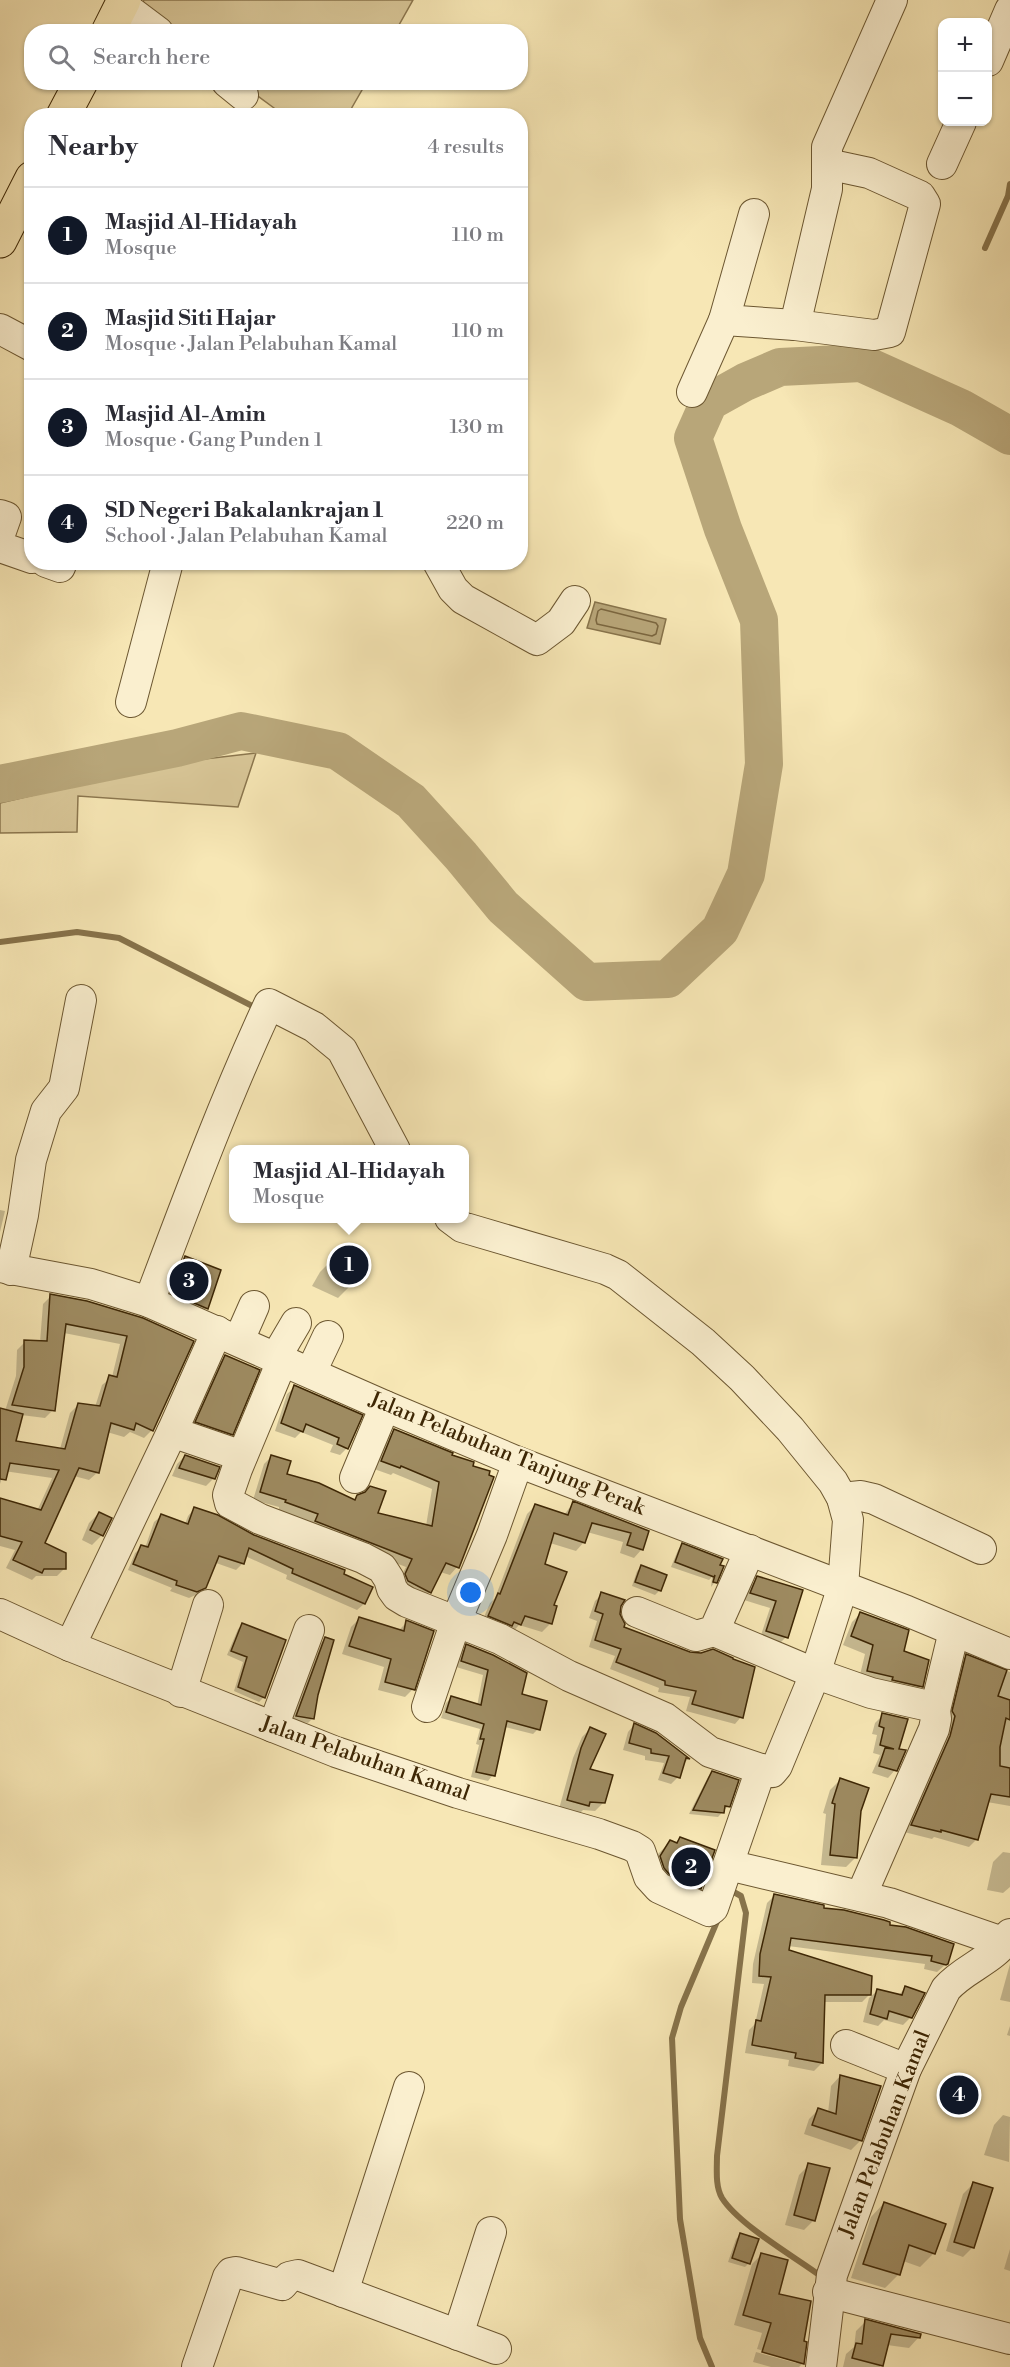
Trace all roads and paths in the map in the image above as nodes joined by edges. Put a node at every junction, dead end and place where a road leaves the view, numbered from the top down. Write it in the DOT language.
graph roads {
  1 [pos="892,0"];
  2 [pos="1010,10"];
  3 [pos="118,12"];
  4 [pos="142,24"];
  5 [pos="992,50"];
  6 [pos="77,90"];
  7 [pos="67,108"];
  8 [pos="959,126"];
  9 [pos="827,164"];
  10 [pos="942,164"];
  11 [pos="24,200"];
  12 [pos="754,214"];
  13 [pos="15,224"];
  14 [pos="724,320"];
  15 [pos="795,325"];
  16 [pos="0,328"];
  17 [pos="24,342"];
  18 [pos="692,392"];
  19 [pos="0,515"];
  20 [pos="0,534"];
  21 [pos="0,547"];
  22 [pos="24,555"];
  23 [pos="166,570"];
  24 [pos="442,570"];
  25 [pos="575,601"];
  26 [pos="131,702"];
  27 [pos="81,1000"];
  28 [pos="393,1145"];
  29 [pos="457,1223"];
  30 [pos="6,1269"];
  31 [pos="149,1302"];
  32 [pos="254,1306"];
  33 [pos="296,1323"];
  34 [pos="228,1336"];
  35 [pos="328,1336"];
  36 [pos="279,1359"];
  37 [pos="311,1372"];
  38 [pos="385,1406"];
  39 [pos="172,1432"];
  40 [pos="242,1456"];
  41 [pos="519,1462"];
  42 [pos="355,1478"];
  43 [pos="842,1498"];
  44 [pos="981,1549"];
  45 [pos="750,1550"];
  46 [pos="834,1582"];
  47 [pos="208,1605"];
  48 [pos="637,1612"];
  49 [pos="0,1614"];
  50 [pos="456,1621"];
  51 [pos="309,1630"];
  52 [pos="714,1631"];
  53 [pos="954,1631"];
  54 [pos="70,1646"];
  55 [pos="1010,1654"];
  56 [pos="810,1672"];
  57 [pos="181,1692"];
  58 [pos="427,1707"];
  59 [pos="935,1710"];
  60 [pos="273,1727"];
  61 [pos="765,1770"];
  62 [pos="736,1867"];
  63 [pos="861,1896"];
  64 [pos="1008,1938"];
  65 [pos="846,2045"];
  66 [pos="906,2070"];
  67 [pos="410,2087"];
  68 [pos="491,2232"];
  69 [pos="344,2292"];
  70 [pos="828,2292"];
  71 [pos="458,2335"];
  72 [pos="1010,2339"];
  73 [pos="496,2349"];
  74 [pos="200,2366"];
  75 [pos="821,2367"];
  1 -- 9 [label="street"];
  2 -- 5 [label="street"];
  3 -- 4 [label="street"];
  6 -- 7 [label="main road"];
  8 -- 10 [label="street"];
  9 -- 15 [label="street"];
  9 -- 15 [label="street"];
  11 -- 13 [label="main road"];
  12 -- 14 [label="street"];
  14 -- 15 [label="street"];
  14 -- 18 [label="street"];
  16 -- 17 [label="street"];
  19 -- 20 [label="street"];
  21 -- 22 [label="street"];
  23 -- 26 [label="street"];
  24 -- 25 [label="street"];
  27 -- 30 [label="street"];
  28 -- 31 [label="street"];
  29 -- 43 [label="street"];
  30 -- 31 [label="street, Jalan Pelabuhan Tanjung Perak"];
  31 -- 34 [label="street, Jalan Pelabuhan Tanjung Perak"];
  32 -- 34 [label="street"];
  33 -- 36 [label="street"];
  34 -- 36 [label="street, Jalan Pelabuhan Tanjung Perak"];
  34 -- 39 [label="street"];
  35 -- 37 [label="street"];
  36 -- 37 [label="street, Jalan Pelabuhan Tanjung Perak"];
  36 -- 40 [label="street"];
  37 -- 38 [label="street, Jalan Pelabuhan Tanjung Perak"];
  38 -- 41 [label="street, Jalan Pelabuhan Tanjung Perak"];
  38 -- 42 [label="street"];
  39 -- 40 [label="street"];
  39 -- 54 [label="street"];
  40 -- 50 [label="street"];
  41 -- 45 [label="street, Jalan Pelabuhan Tanjung Perak"];
  41 -- 50 [label="street"];
  43 -- 44 [label="street"];
  43 -- 46 [label="street"];
  45 -- 46 [label="street, Jalan Pelabuhan Tanjung Perak"];
  45 -- 52 [label="street"];
  46 -- 53 [label="street, Jalan Pelabuhan Tanjung Perak"];
  46 -- 56 [label="street"];
  47 -- 57 [label="street"];
  48 -- 52 [label="street"];
  49 -- 54 [label="street, Jalan Pelabuhan Kamal"];
  50 -- 58 [label="street"];
  50 -- 61 [label="street"];
  51 -- 60 [label="street"];
  52 -- 56 [label="street"];
  53 -- 55 [label="street, Jalan Pelabuhan Tanjung Perak"];
  53 -- 59 [label="street"];
  54 -- 57 [label="street, Jalan Pelabuhan Kamal"];
  56 -- 59 [label="street"];
  56 -- 61 [label="street"];
  57 -- 60 [label="street, Jalan Pelabuhan Kamal"];
  59 -- 63 [label="street"];
  60 -- 62 [label="street, Jalan Pelabuhan Kamal"];
  61 -- 62 [label="street"];
  62 -- 63 [label="street"];
  63 -- 64 [label="street"];
  64 -- 66 [label="street, Jalan Pelabuhan Kamal"];
  65 -- 66 [label="street"];
  66 -- 70 [label="street, Jalan Pelabuhan Kamal"];
  67 -- 69 [label="street"];
  68 -- 71 [label="street"];
  69 -- 71 [label="street"];
  69 -- 74 [label="street"];
  70 -- 72 [label="street"];
  70 -- 75 [label="street, Jalan Pelabuhan Kamal"];
  71 -- 73 [label="street"];
}
